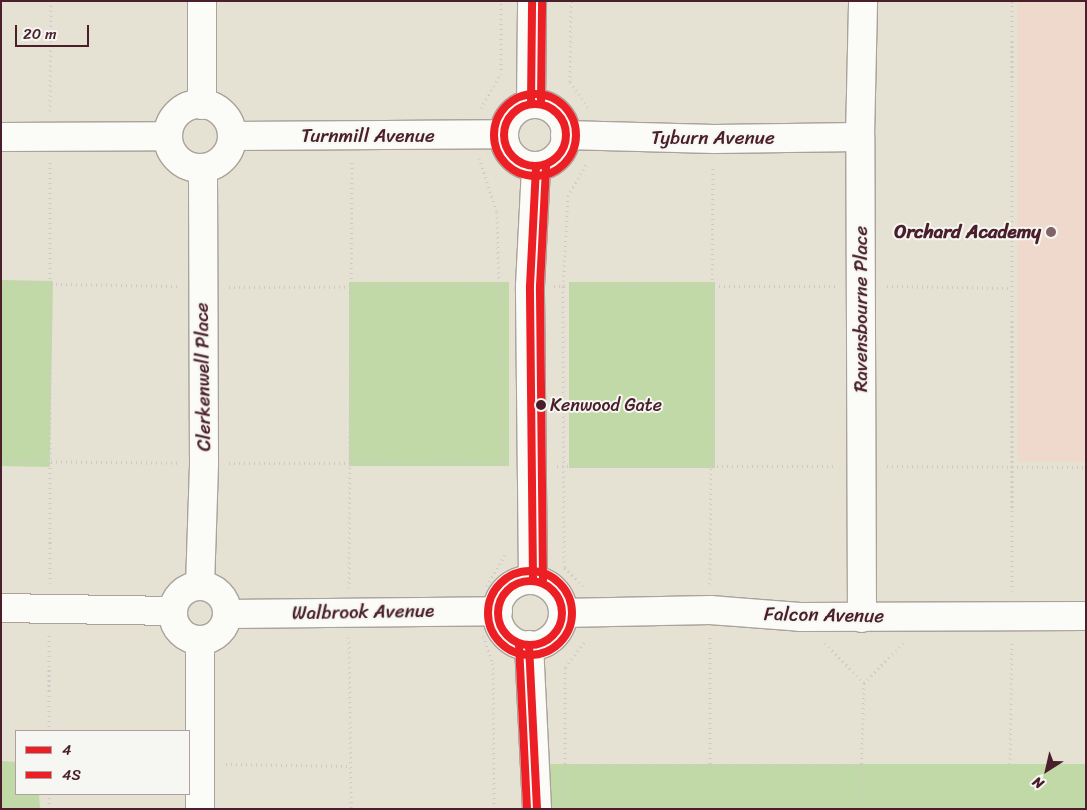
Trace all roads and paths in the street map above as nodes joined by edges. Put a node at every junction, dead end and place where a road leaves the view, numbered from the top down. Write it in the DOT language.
graph roads {
  1 [pos="51,1"];
  2 [pos="202,1"];
  3 [pos="500,1"];
  4 [pos="532,1"];
  5 [pos="571,1"];
  6 [pos="863,1"];
  7 [pos="1012,1"];
  8 [pos="202,104"];
  9 [pos="531,104"];
  10 [pos="491,135"];
  11 [pos="578,135"];
  12 [pos="168,136"];
  13 [pos="232,136"];
  14 [pos="352,136"];
  15 [pos="50,137"];
  16 [pos="860,137"];
  17 [pos="1,138"];
  18 [pos="714,139"];
  19 [pos="536,166"];
  20 [pos="202,168"];
  21 [pos="1,282"];
  22 [pos="49,284"];
  23 [pos="711,284"];
  24 [pos="352,286"];
  25 [pos="500,286"];
  26 [pos="530,286"];
  27 [pos="563,286"];
  28 [pos="862,286"];
  29 [pos="201,287"];
  30 [pos="1012,288"];
  31 [pos="1,461"];
  32 [pos="51,462"];
  33 [pos="204,463"];
  34 [pos="350,464"];
  35 [pos="516,464"];
  36 [pos="710,465"];
  37 [pos="562,466"];
  38 [pos="861,466"];
  39 [pos="1012,466"];
  40 [pos="1086,467"];
  41 [pos="504,472"];
  42 [pos="505,548"];
  43 [pos="533,580"];
  44 [pos="200,586"];
  45 [pos="1,608"];
  46 [pos="50,608"];
  47 [pos="710,610"];
  48 [pos="173,611"];
  49 [pos="490,611"];
  50 [pos="349,613"];
  51 [pos="575,613"];
  52 [pos="228,614"];
  53 [pos="929,616"];
  54 [pos="1012,616"];
  55 [pos="1086,616"];
  56 [pos="800,617"];
  57 [pos="862,618"];
  58 [pos="200,640"];
  59 [pos="529,645"];
  60 [pos="864,683"];
  61 [pos="49,730"];
  62 [pos="200,764"];
  63 [pos="710,764"];
  64 [pos="1010,764"];
  65 [pos="350,766"];
  66 [pos="566,766"];
  67 [pos="864,766"];
  68 [pos="49,795"];
  69 [pos="49,809"];
  70 [pos="200,809"];
  71 [pos="351,809"];
  72 [pos="494,809"];
  73 [pos="537,809"];
  74 [pos="565,809"];
  75 [pos="860,809"];
  1 -- 15 [label="path"];
  2 -- 8 [label="street"];
  3 -- 10 [label="path"];
  4 -- 9 [label="street"];
  5 -- 11 [label="path"];
  6 -- 16 [label="street, Ravensbourne Place"];
  7 -- 30 [label="path"];
  8 -- 12 [label="street"];
  8 -- 13 [label="street"];
  9 -- 10 [label="street"];
  9 -- 11 [label="street"];
  10 -- 14 [label="street, Turnmill Avenue"];
  10 -- 19 [label="street"];
  10 -- 25 [label="path"];
  11 -- 18 [label="street, Tyburn Avenue"];
  11 -- 19 [label="street"];
  11 -- 27 [label="path"];
  12 -- 15 [label="street"];
  12 -- 20 [label="street"];
  13 -- 14 [label="street, Turnmill Avenue"];
  13 -- 20 [label="street"];
  14 -- 24 [label="path"];
  15 -- 17 [label="street"];
  15 -- 22 [label="path"];
  16 -- 18 [label="street, Tyburn Avenue"];
  16 -- 28 [label="street, Ravensbourne Place"];
  18 -- 23 [label="path"];
  19 -- 26 [label="street"];
  20 -- 29 [label="street, Clerkenwell Place"];
  21 -- 22 [label="path"];
  22 -- 29 [label="path"];
  22 -- 32 [label="path"];
  23 -- 27 [label="path"];
  23 -- 28 [label="path"];
  23 -- 36 [label="path"];
  24 -- 25 [label="path"];
  24 -- 29 [label="path"];
  24 -- 34 [label="path"];
  25 -- 26 [label="path"];
  25 -- 35 [label="path"];
  26 -- 27 [label="path"];
  26 -- 35 [label="street"];
  27 -- 37 [label="path"];
  28 -- 30 [label="path"];
  28 -- 38 [label="street, Ravensbourne Place"];
  29 -- 33 [label="street, Clerkenwell Place"];
  30 -- 39 [label="path"];
  31 -- 32 [label="path"];
  32 -- 33 [label="path"];
  32 -- 46 [label="path"];
  33 -- 34 [label="path"];
  33 -- 44 [label="street, Clerkenwell Place"];
  34 -- 35 [label="path"];
  34 -- 50 [label="path"];
  35 -- 37 [label="path"];
  35 -- 41 [label="path"];
  35 -- 43 [label="street"];
  36 -- 37 [label="path"];
  36 -- 38 [label="path"];
  36 -- 47 [label="path"];
  37 -- 51 [label="path"];
  38 -- 39 [label="path"];
  38 -- 57 [label="street, Ravensbourne Place"];
  39 -- 40 [label="path"];
  39 -- 54 [label="path"];
  42 -- 49 [label="path"];
  43 -- 49 [label="street"];
  43 -- 51 [label="street"];
  44 -- 48 [label="street"];
  44 -- 52 [label="street"];
  45 -- 46 [label="street"];
  46 -- 48 [label="street"];
  46 -- 61 [label="path"];
  47 -- 51 [label="street, Falcon Avenue"];
  47 -- 56 [label="street, Falcon Avenue"];
  47 -- 63 [label="path"];
  48 -- 58 [label="street"];
  49 -- 50 [label="street, Walbrook Avenue"];
  49 -- 59 [label="street"];
  49 -- 72 [label="path"];
  50 -- 52 [label="street, Walbrook Avenue"];
  50 -- 65 [label="path"];
  51 -- 59 [label="street"];
  51 -- 66 [label="path"];
  52 -- 58 [label="street"];
  53 -- 54 [label="street, Falcon Avenue"];
  53 -- 57 [label="street, Falcon Avenue"];
  53 -- 60 [label="path"];
  54 -- 55 [label="street, Falcon Avenue"];
  54 -- 64 [label="path"];
  56 -- 57 [label="street, Falcon Avenue"];
  56 -- 60 [label="path"];
  58 -- 62 [label="street"];
  59 -- 73 [label="street"];
  60 -- 67 [label="path"];
  62 -- 65 [label="path"];
  62 -- 70 [label="street"];
  63 -- 66 [label="path"];
  63 -- 67 [label="path"];
  65 -- 71 [label="path"];
  66 -- 74 [label="path"];
  67 -- 75 [label="path"];
  68 -- 69 [label="path"];
}
